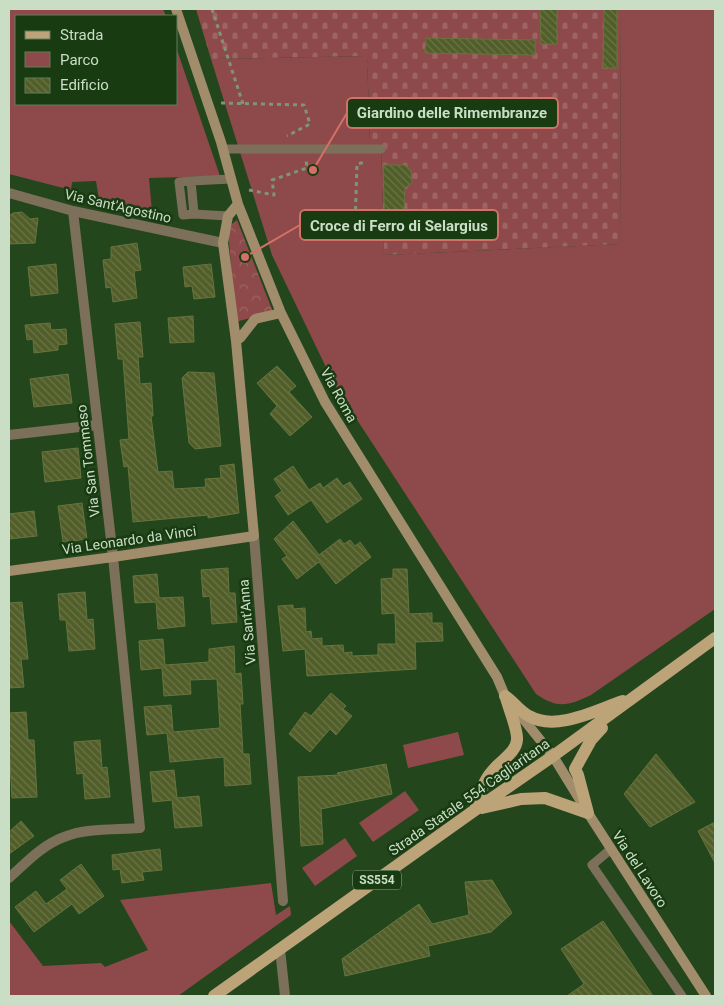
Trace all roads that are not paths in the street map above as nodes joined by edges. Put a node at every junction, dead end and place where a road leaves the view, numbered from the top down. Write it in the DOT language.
graph roads {
  1 [pos="176,9"];
  2 [pos="223,149"];
  3 [pos="381,149"];
  4 [pos="232,179"];
  5 [pos="9,193"];
  6 [pos="238,204"];
  7 [pos="72,211"];
  8 [pos="228,216"];
  9 [pos="222,244"];
  10 [pos="281,313"];
  11 [pos="236,341"];
  12 [pos="98,425"];
  13 [pos="9,435"];
  14 [pos="254,536"];
  15 [pos="113,557"];
  16 [pos="9,570"];
  17 [pos="715,638"];
  18 [pos="637,695"];
  19 [pos="506,696"];
  20 [pos="554,756"];
  21 [pos="475,810"];
  22 [pos="588,813"];
  23 [pos="611,849"];
  24 [pos="9,878"];
  25 [pos="283,901"];
  26 [pos="280,949"];
  27 [pos="214,996"];
  28 [pos="285,996"];
  29 [pos="682,996"];
  30 [pos="706,996"];
  1 -- 2 [label="main road, Via Roma"];
  2 -- 3 [label="lane"];
  2 -- 4 [label="main road, Via Roma"];
  4 -- 6 [label="main road, Via Roma"];
  4 -- 8 [label="lane"];
  5 -- 7 [label="street, Via Sant'Agostino"];
  6 -- 8 [label="main road, Via Sant'Anna"];
  6 -- 10 [label="main road, Via Roma"];
  7 -- 9 [label="street, Via Sant'Agostino"];
  7 -- 12 [label="street, Via San Tommaso"];
  8 -- 9 [label="main road, Via Sant'Anna"];
  9 -- 11 [label="main road, Via Sant'Anna"];
  10 -- 11 [label="main road"];
  10 -- 19 [label="main road, Via Roma"];
  11 -- 14 [label="main road, Via Sant'Anna"];
  12 -- 13 [label="street"];
  12 -- 15 [label="street, Via San Tommaso"];
  14 -- 15 [label="main road, Via Leonardo da Vinci"];
  14 -- 25 [label="street, Via Sant'Anna"];
  15 -- 16 [label="main road, Via Leonardo da Vinci"];
  15 -- 24 [label="street, Via San Tommaso"];
  17 -- 18 [label="main road, Strada Statale 554 Cagliaritana / SS554"];
  18 -- 19 [label="main road"];
  18 -- 20 [label="main road, Strada Statale 554 Cagliaritana / SS554"];
  18 -- 22 [label="main road"];
  19 -- 20 [label="main road, Via Roma"];
  19 -- 21 [label="main road"];
  20 -- 21 [label="main road, Strada Statale 554 Cagliaritana / SS554"];
  20 -- 22 [label="main road, Via del Lavoro"];
  21 -- 22 [label="main road"];
  21 -- 26 [label="main road, Strada Statale 554 Cagliaritana / SS554"];
  22 -- 23 [label="main road, Via del Lavoro"];
  23 -- 29 [label="lane"];
  23 -- 30 [label="main road, Via del Lavoro"];
  26 -- 27 [label="main road, Strada Statale 554 Cagliaritana / SS554"];
  26 -- 28 [label="street"];
}
